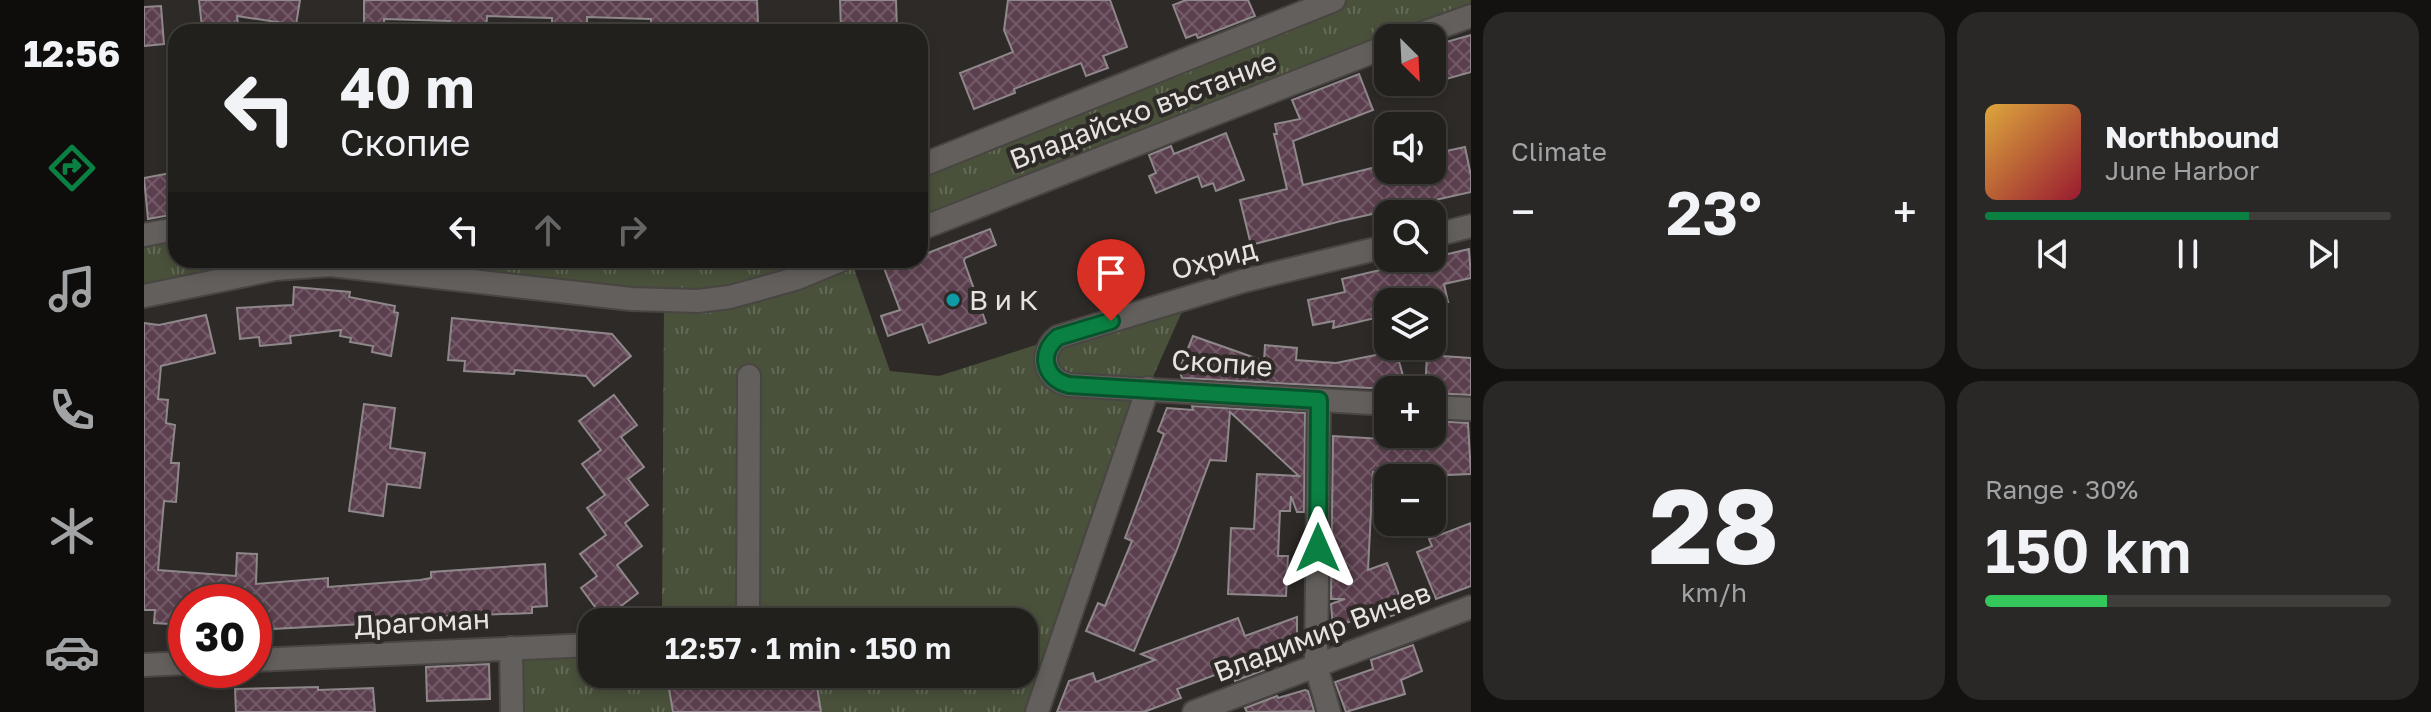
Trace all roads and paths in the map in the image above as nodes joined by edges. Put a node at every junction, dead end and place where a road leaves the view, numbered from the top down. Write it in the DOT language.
graph roads {
  1 [pos="1325,1"];
  2 [pos="1471,16"];
  3 [pos="1446,25"];
  4 [pos="1374,51"];
  5 [pos="928,163"];
  6 [pos="928,226"];
  7 [pos="1471,226"];
  8 [pos="168,230"];
  9 [pos="1446,232"];
  10 [pos="144,235"];
  11 [pos="1374,249"];
  12 [pos="289,268"];
  13 [pos="357,268"];
  14 [pos="822,268"];
  15 [pos="144,296"];
  16 [pos="749,376"];
  17 [pos="1054,378"];
  18 [pos="1148,388"];
  19 [pos="1319,400"];
  20 [pos="1374,403"];
  21 [pos="1446,408"];
  22 [pos="1471,409"];
  23 [pos="1471,607"];
  24 [pos="748,608"];
  25 [pos="578,646"];
  26 [pos="511,648"];
  27 [pos="272,659"];
  28 [pos="168,664"];
  29 [pos="144,665"];
  30 [pos="1316,666"];
  31 [pos="512,712"];
  32 [pos="1037,712"];
  33 [pos="1194,712"];
  34 [pos="1329,712"];
  1 -- 5 [label="street, Владайско въстание"];
  2 -- 3 [label="street"];
  4 -- 6 [label="street, Владайско въстание"];
  7 -- 9 [label="street"];
  8 -- 10 [label="street"];
  11 -- 17 [label="street, Охрид"];
  12 -- 15 [label="street"];
  13 -- 14 [label="street"];
  16 -- 24 [label="street"];
  17 -- 18 [label="street, Скопие"];
  18 -- 19 [label="street, Скопие"];
  18 -- 32 [label="street"];
  19 -- 20 [label="street, Скопие"];
  19 -- 30 [label="street"];
  21 -- 22 [label="street"];
  23 -- 30 [label="street, Владимир Вичев"];
  25 -- 26 [label="street, Драгоман"];
  26 -- 27 [label="street, Драгоман"];
  26 -- 31 [label="street"];
  28 -- 29 [label="street"];
  30 -- 33 [label="street, Владимир Вичев"];
  30 -- 34 [label="street"];
}
